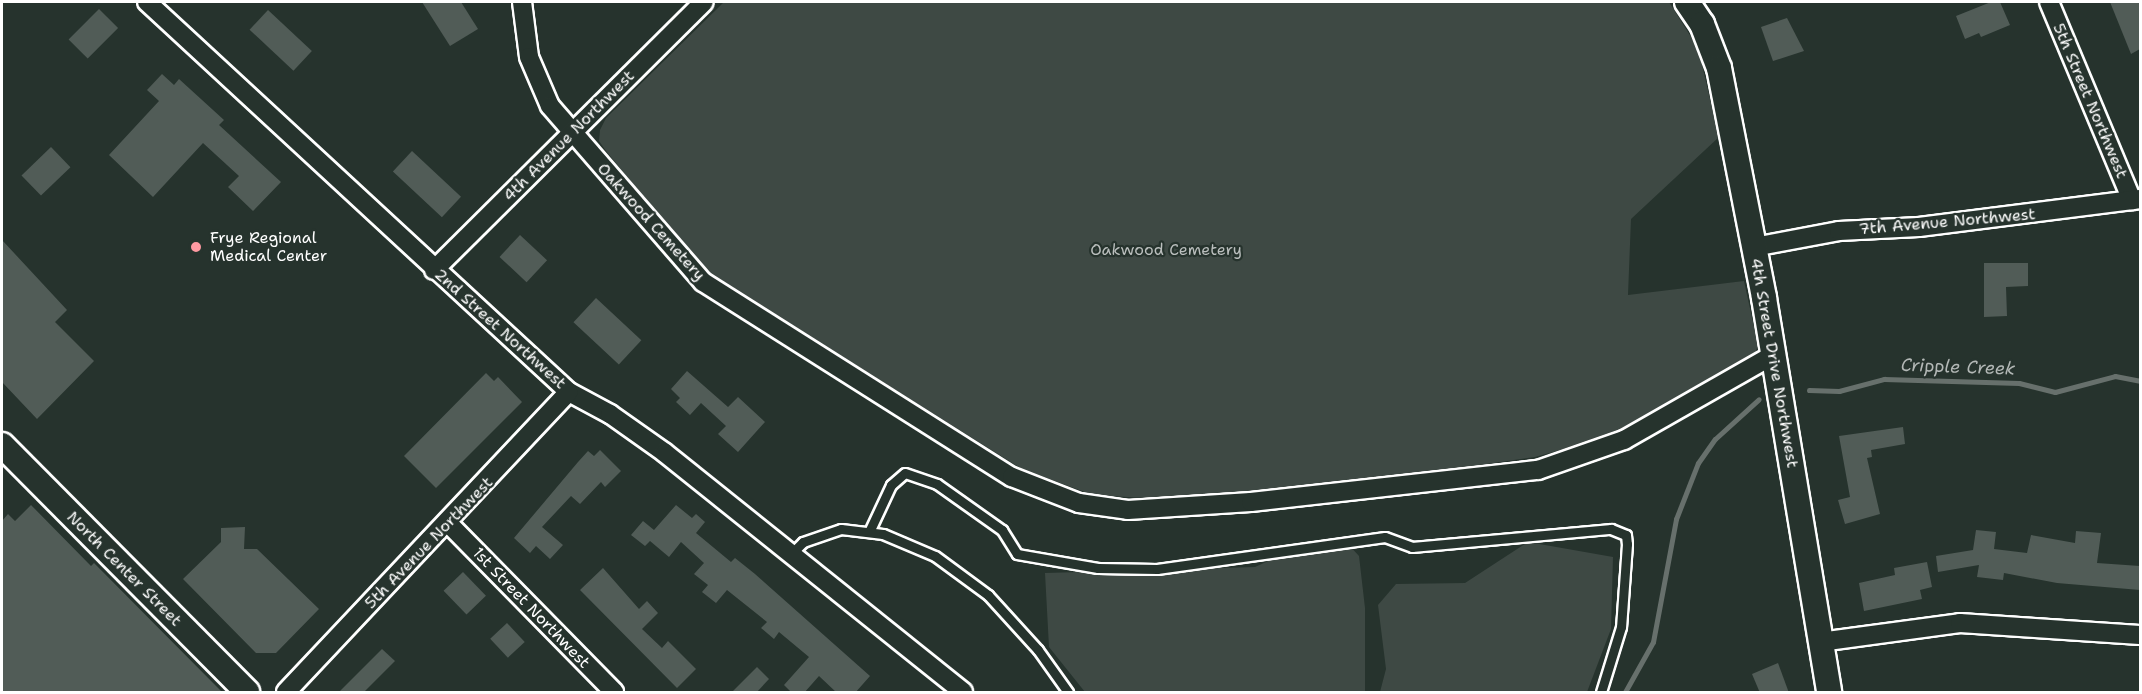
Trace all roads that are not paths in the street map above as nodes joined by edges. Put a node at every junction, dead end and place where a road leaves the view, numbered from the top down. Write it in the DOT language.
graph roads {
  1 [pos="147,2"];
  2 [pos="522,2"];
  3 [pos="704,2"];
  4 [pos="1687,2"];
  5 [pos="2049,2"];
  6 [pos="572,133"];
  7 [pos="2136,200"];
  8 [pos="1754,247"];
  9 [pos="434,270"];
  10 [pos="1773,355"];
  11 [pos="569,392"];
  12 [pos="2,445"];
  13 [pos="448,523"];
  14 [pos="869,532"];
  15 [pos="790,554"];
  16 [pos="2140,635"];
  17 [pos="1820,642"];
  18 [pos="247,693"];
  19 [pos="286,693"];
  20 [pos="614,693"];
  21 [pos="963,693"];
  22 [pos="1068,693"];
  23 [pos="1600,693"];
  24 [pos="1829,693"];
  1 -- 9 [label="street, 2nd Street Northwest"];
  2 -- 6 [label="street, Oakwood Cemetery"];
  3 -- 6 [label="street, 4th Avenue Northwest"];
  4 -- 8 [label="main road, 4th Street Drive Northwest"];
  5 -- 7 [label="street, 5th Street Northwest"];
  6 -- 9 [label="street, 4th Avenue Northwest"];
  6 -- 10 [label="street, Oakwood Cemetery"];
  7 -- 8 [label="street, 7th Avenue Northwest"];
  8 -- 10 [label="main road, 4th Street Drive Northwest"];
  9 -- 11 [label="street, 2nd Street Northwest"];
  10 -- 17 [label="main road, 4th Street Drive Northwest"];
  11 -- 13 [label="street, 5th Avenue Northwest"];
  11 -- 15 [label="street, 2nd Street Northwest"];
  12 -- 18 [label="main road, North Center Street"];
  13 -- 19 [label="street, 5th Avenue Northwest"];
  13 -- 20 [label="street, 1st Street Northwest"];
  14 -- 15 [label="lane"];
  14 -- 22 [label="lane"];
  14 -- 23 [label="lane"];
  15 -- 21 [label="street, 2nd Street Northwest"];
  16 -- 17 [label="street"];
  17 -- 24 [label="main road, 4th Street Drive Northwest"];
}
